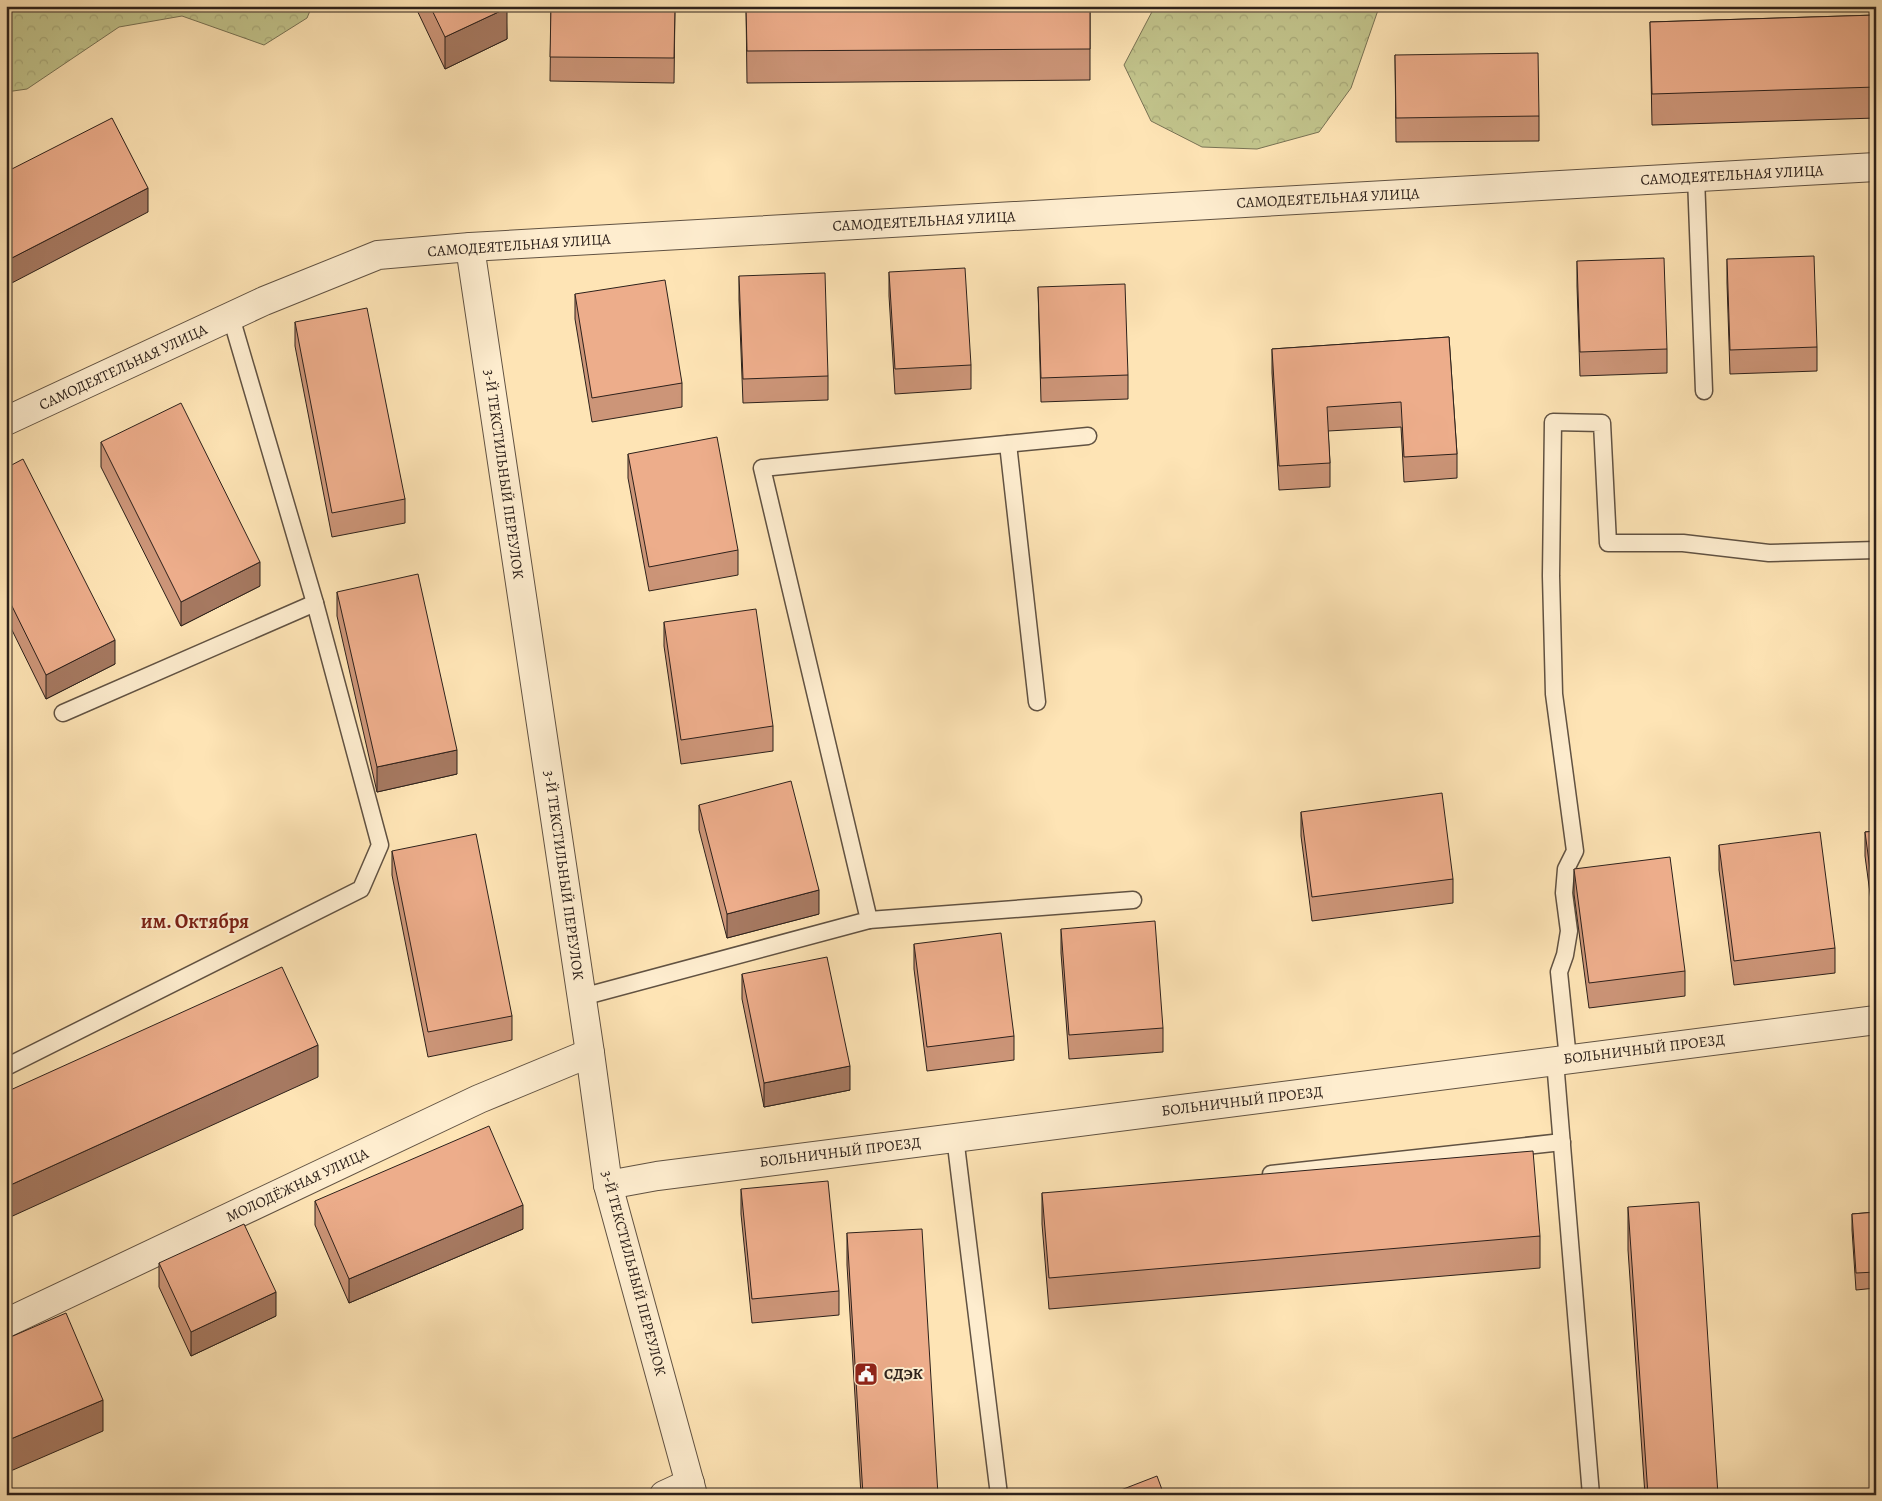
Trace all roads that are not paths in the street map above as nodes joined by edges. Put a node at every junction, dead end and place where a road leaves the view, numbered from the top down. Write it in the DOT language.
graph roads {
  1 [pos="1876,167"];
  2 [pos="1696,177"];
  3 [pos="470,247"];
  4 [pos="231,317"];
  5 [pos="1704,391"];
  6 [pos="6,421"];
  7 [pos="1088,436"];
  8 [pos="1008,444"];
  9 [pos="1876,550"];
  10 [pos="315,603"];
  11 [pos="1037,702"];
  12 [pos="63,713"];
  13 [pos="1133,900"];
  14 [pos="870,920"];
  15 [pos="582,998"];
  16 [pos="1876,1020"];
  17 [pos="590,1053"];
  18 [pos="1561,1060"];
  19 [pos="7,1065"];
  20 [pos="955,1138"];
  21 [pos="1562,1142"];
  22 [pos="1257,1176"];
  23 [pos="608,1185"];
  24 [pos="6,1323"];
  25 [pos="692,1489"];
  26 [pos="664,1495"];
  27 [pos="999,1495"];
  28 [pos="1591,1495"];
  1 -- 2 [label="street, САМОДЕЯТЕЛЬНАЯ УЛИЦА"];
  2 -- 3 [label="street, САМОДЕЯТЕЛЬНАЯ УЛИЦА"];
  2 -- 5 [label="lane"];
  3 -- 4 [label="street, САМОДЕЯТЕЛЬНАЯ УЛИЦА"];
  3 -- 15 [label="street, 3-Й ТЕКСТИЛЬНЫЙ ПЕРЕУЛОК"];
  4 -- 6 [label="street, САМОДЕЯТЕЛЬНАЯ УЛИЦА"];
  4 -- 10 [label="lane"];
  7 -- 8 [label="lane"];
  8 -- 11 [label="lane"];
  8 -- 14 [label="lane"];
  9 -- 18 [label="lane"];
  10 -- 12 [label="lane"];
  10 -- 19 [label="lane"];
  13 -- 14 [label="lane"];
  14 -- 15 [label="lane"];
  15 -- 17 [label="street, 3-Й ТЕКСТИЛЬНЫЙ ПЕРЕУЛОК"];
  16 -- 18 [label="street, БОЛЬНИЧНЫЙ ПРОЕЗД"];
  17 -- 23 [label="street, 3-Й ТЕКСТИЛЬНЫЙ ПЕРЕУЛОК"];
  17 -- 24 [label="street, МОЛОДЁЖНАЯ УЛИЦА"];
  18 -- 20 [label="street, БОЛЬНИЧНЫЙ ПРОЕЗД"];
  18 -- 21 [label="lane"];
  20 -- 23 [label="street, БОЛЬНИЧНЫЙ ПРОЕЗД"];
  20 -- 27 [label="lane"];
  21 -- 22 [label="lane"];
  21 -- 28 [label="lane"];
  23 -- 25 [label="street, 3-Й ТЕКСТИЛЬНЫЙ ПЕРЕУЛОК"];
  25 -- 26 [label="street"];
}
